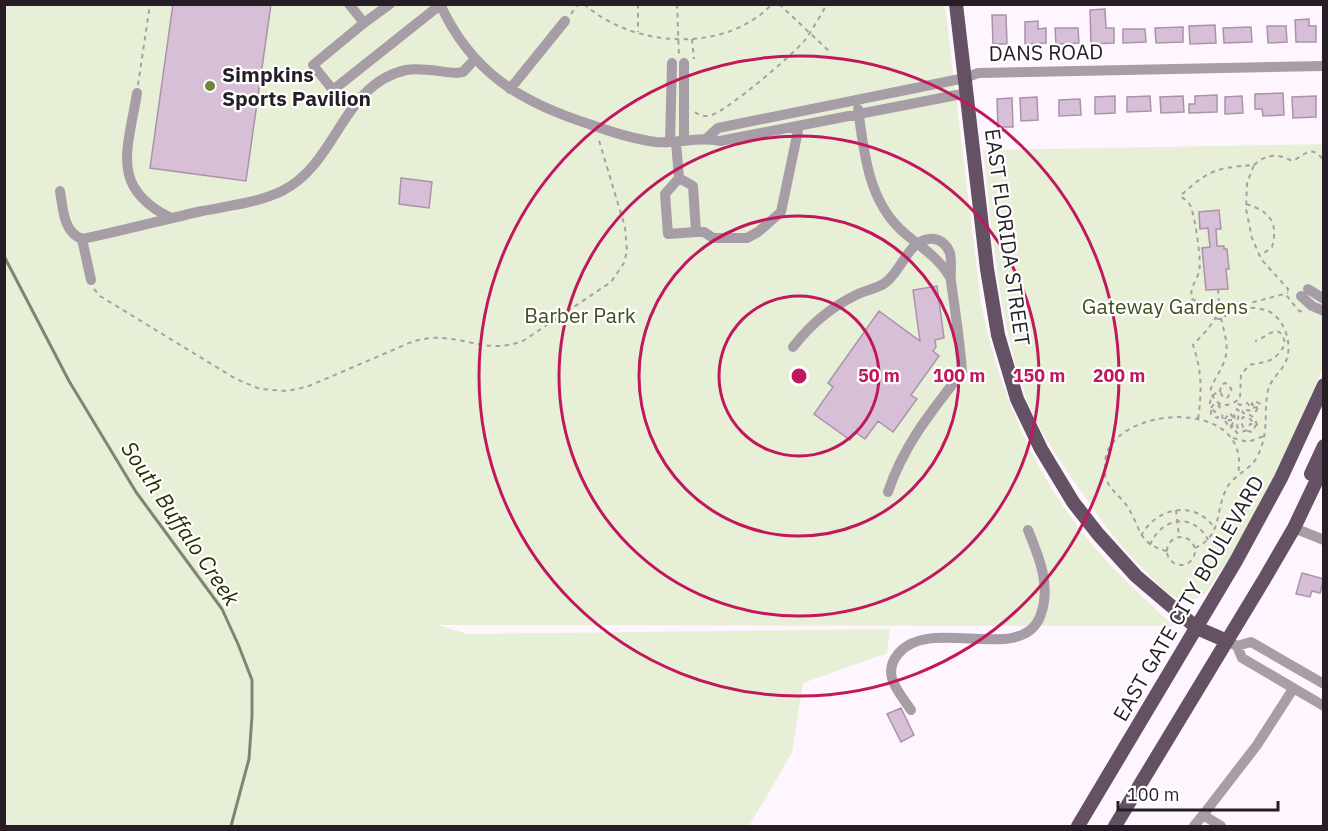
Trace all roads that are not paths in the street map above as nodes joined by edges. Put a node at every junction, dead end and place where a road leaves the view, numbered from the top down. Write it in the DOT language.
graph roads {
  1 [pos="350,4"];
  2 [pos="390,4"];
  3 [pos="956,4"];
  4 [pos="440,5"];
  5 [pos="565,21"];
  6 [pos="364,23"];
  7 [pos="475,59"];
  8 [pos="682,63"];
  9 [pos="1323,66"];
  10 [pos="966,78"];
  11 [pos="510,89"];
  12 [pos="137,93"];
  13 [pos="967,93"];
  14 [pos="856,100"];
  15 [pos="858,114"];
  16 [pos="799,126"];
  17 [pos="707,138"];
  18 [pos="677,142"];
  19 [pos="680,178"];
  20 [pos="60,191"];
  21 [pos="171,219"];
  22 [pos="696,232"];
  23 [pos="82,239"];
  24 [pos="917,244"];
  25 [pos="950,278"];
  26 [pos="91,280"];
  27 [pos="1323,299"];
  28 [pos="1323,311"];
  29 [pos="793,347"];
  30 [pos="1323,385"];
  31 [pos="1323,446"];
  32 [pos="1323,465"];
  33 [pos="888,492"];
  34 [pos="1303,511"];
  35 [pos="1294,528"];
  36 [pos="1028,530"];
  37 [pos="1323,540"];
  38 [pos="1197,628"];
  39 [pos="1232,643"];
  40 [pos="1323,684"];
  41 [pos="1293,689"];
  42 [pos="1323,706"];
  43 [pos="911,710"];
  44 [pos="1203,815"];
  45 [pos="1078,826"];
  46 [pos="1114,826"];
  47 [pos="1194,826"];
  48 [pos="1221,826"];
  1 -- 6 [label="street"];
  2 -- 6 [label="street"];
  3 -- 10 [label="main road, EAST FLORIDA STREET"];
  4 -- 6 [label="street"];
  4 -- 7 [label="street, DANS ROAD"];
  5 -- 11 [label="street"];
  7 -- 11 [label="street, DANS ROAD"];
  7 -- 21 [label="street"];
  8 -- 18 [label="street"];
  9 -- 10 [label="street, DANS ROAD"];
  10 -- 13 [label="main road, EAST FLORIDA STREET"];
  10 -- 14 [label="street, DANS ROAD"];
  11 -- 18 [label="street, DANS ROAD"];
  12 -- 21 [label="street"];
  13 -- 15 [label="street, DANS ROAD"];
  13 -- 38 [label="main road, EAST FLORIDA STREET"];
  14 -- 15 [label="street"];
  14 -- 17 [label="street, DANS ROAD"];
  15 -- 16 [label="street, DANS ROAD"];
  15 -- 24 [label="street"];
  16 -- 17 [label="street, DANS ROAD"];
  16 -- 22 [label="street"];
  17 -- 18 [label="street, DANS ROAD"];
  18 -- 19 [label="street"];
  19 -- 22 [label="street"];
  19 -- 22 [label="street"];
  20 -- 23 [label="street"];
  21 -- 23 [label="street"];
  23 -- 26 [label="street"];
  24 -- 25 [label="street"];
  24 -- 25 [label="street"];
  24 -- 29 [label="street"];
  25 -- 33 [label="street"];
  27 -- 28 [label="street"];
  30 -- 38 [label="main road, EAST GATE CITY BOULEVARD"];
  31 -- 34 [label="main road"];
  32 -- 34 [label="main road"];
  34 -- 35 [label="main road"];
  35 -- 37 [label="street"];
  35 -- 39 [label="main road"];
  36 -- 43 [label="street"];
  38 -- 39 [label="main road, EAST FLORIDA STREET"];
  38 -- 45 [label="main road, EAST GATE CITY BOULEVARD"];
  39 -- 40 [label="street"];
  39 -- 41 [label="street"];
  39 -- 46 [label="main road"];
  41 -- 42 [label="street"];
  41 -- 44 [label="street"];
  44 -- 47 [label="street"];
  44 -- 48 [label="street"];
}
